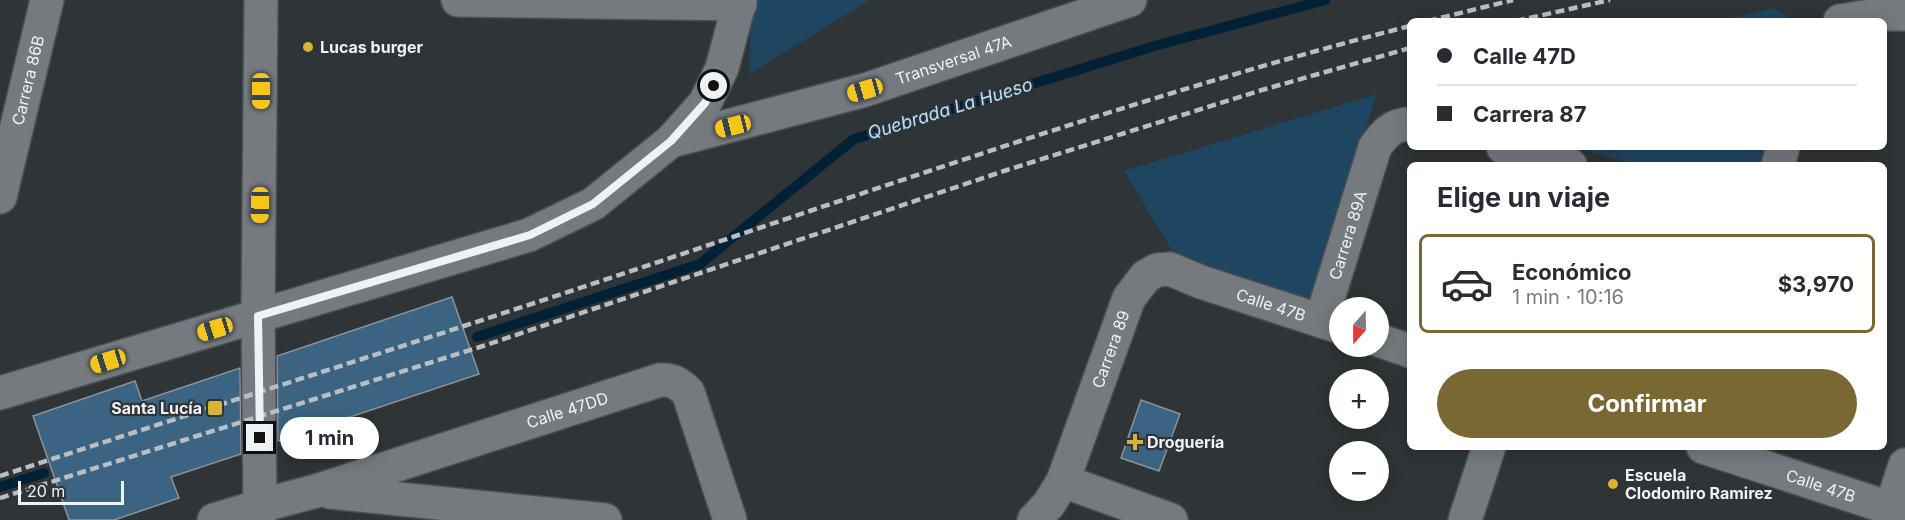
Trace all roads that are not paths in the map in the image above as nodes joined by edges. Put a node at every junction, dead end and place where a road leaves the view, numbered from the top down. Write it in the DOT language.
graph roads {
  1 [pos="46,0"];
  2 [pos="261,0"];
  3 [pos="458,0"];
  4 [pos="1130,0"];
  5 [pos="740,2"];
  6 [pos="1905,14"];
  7 [pos="1858,18"];
  8 [pos="1407,125"];
  9 [pos="671,141"];
  10 [pos="1514,150"];
  11 [pos="1558,162"];
  12 [pos="0,197"];
  13 [pos="1201,282"];
  14 [pos="1337,297"];
  15 [pos="258,316"];
  16 [pos="1329,324"];
  17 [pos="1389,344"];
  18 [pos="1407,350"];
  19 [pos="0,393"];
  20 [pos="1488,450"];
  21 [pos="1712,450"];
  22 [pos="1905,465"];
  23 [pos="1063,481"];
  24 [pos="316,491"];
  25 [pos="1898,511"];
  26 [pos="260,513"];
  27 [pos="214,520"];
  28 [pos="605,520"];
  29 [pos="730,520"];
  30 [pos="1034,520"];
  31 [pos="1171,520"];
  32 [pos="1466,520"];
  1 -- 12 [label="street, Carrera 86B"];
  2 -- 15 [label="street"];
  3 -- 5 [label="street"];
  4 -- 9 [label="street, Transversal 47A"];
  5 -- 9 [label="street"];
  6 -- 7 [label="street"];
  8 -- 14 [label="street, Carrera 89A"];
  9 -- 15 [label="street"];
  10 -- 11 [label="street"];
  13 -- 16 [label="street, Calle 47B"];
  13 -- 23 [label="street, Carrera 89"];
  15 -- 19 [label="street"];
  15 -- 26 [label="street"];
  17 -- 18 [label="street"];
  20 -- 32 [label="street"];
  21 -- 25 [label="street, Calle 47B"];
  22 -- 25 [label="street"];
  23 -- 30 [label="street"];
  23 -- 31 [label="street"];
  24 -- 26 [label="street, Calle 47DD"];
  24 -- 28 [label="street, Calle 47DD"];
  24 -- 29 [label="street, Calle 47DD"];
  26 -- 27 [label="street, Calle 47DD"];
}
